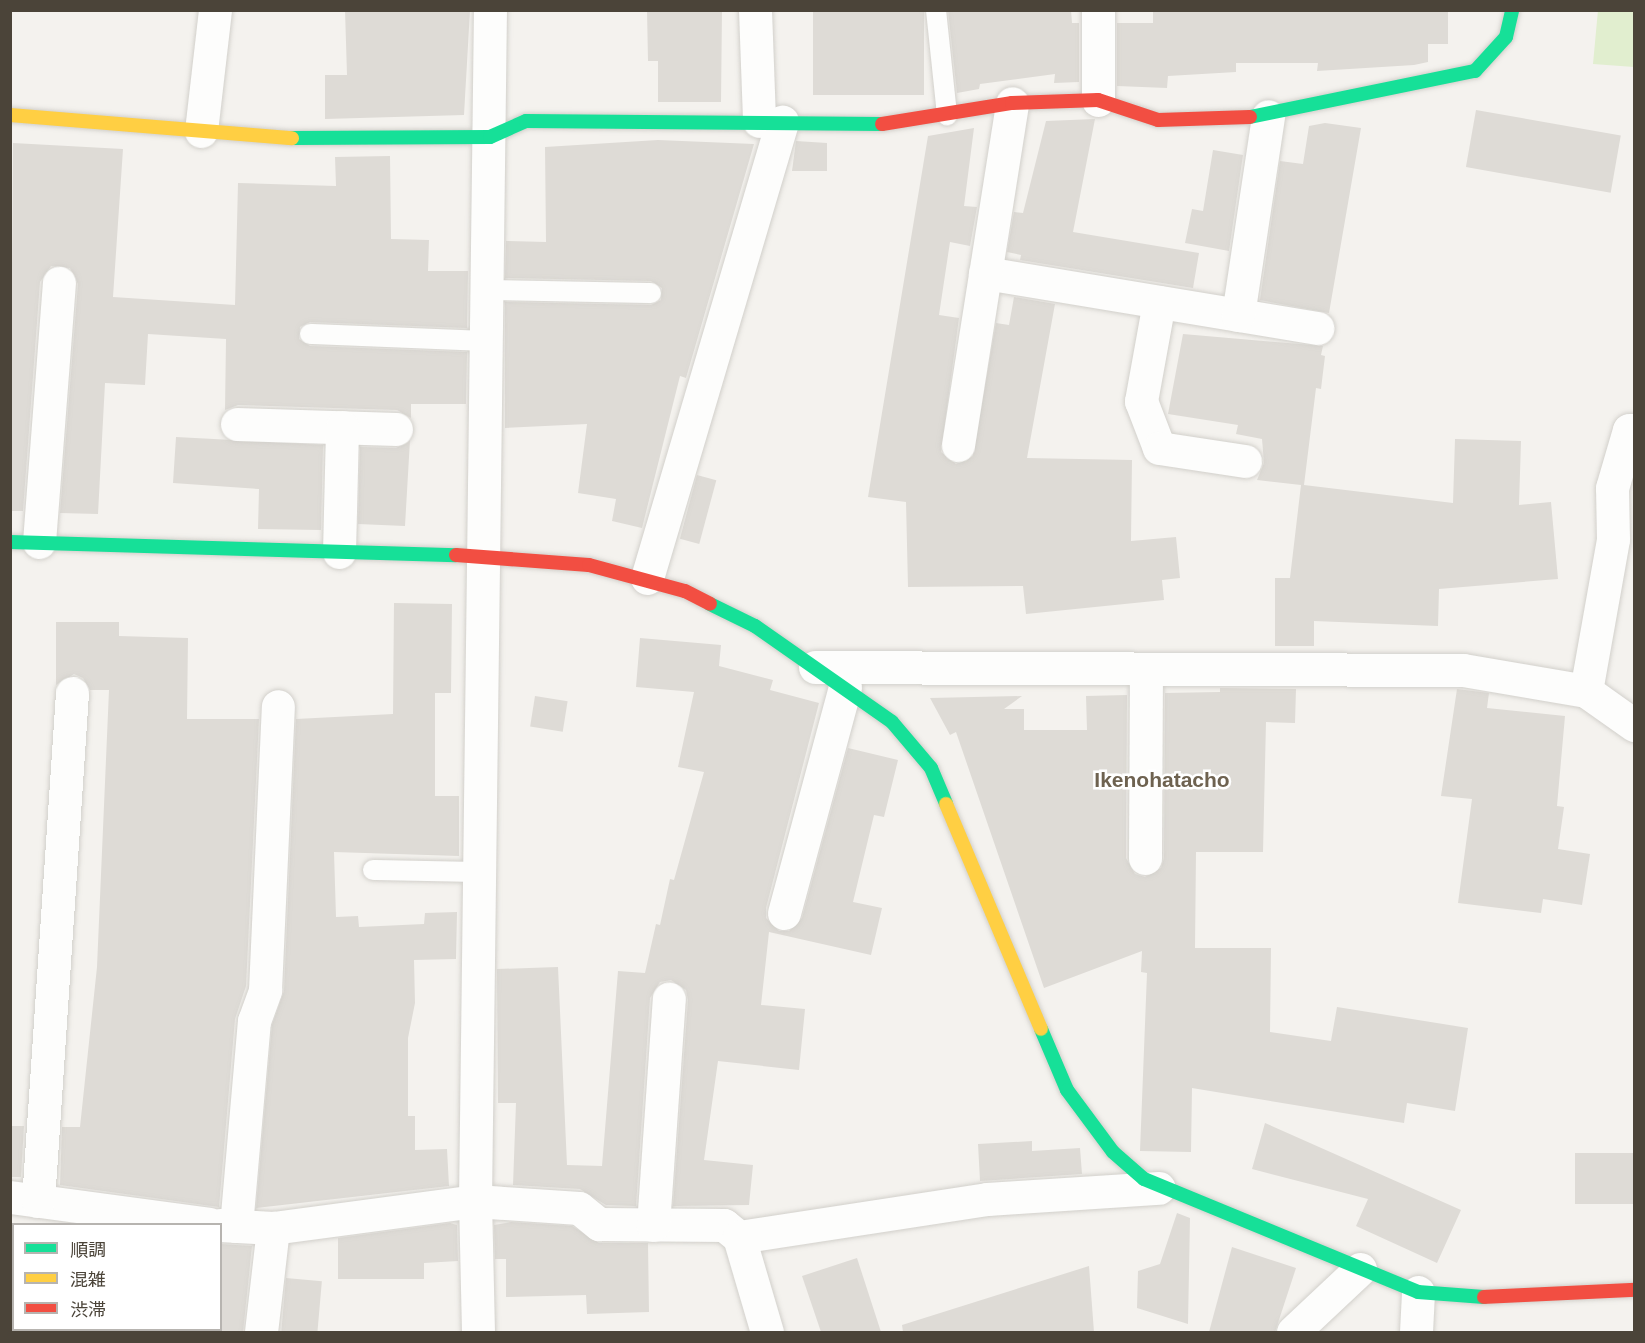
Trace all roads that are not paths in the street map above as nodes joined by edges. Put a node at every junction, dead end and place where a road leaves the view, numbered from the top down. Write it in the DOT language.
graph roads {
  1 [pos="215,10"];
  2 [pos="490,10"];
  3 [pos="755,10"];
  4 [pos="936,10"];
  5 [pos="1098,10"];
  6 [pos="1512,10"];
  7 [pos="1098,100"];
  8 [pos="1012,104"];
  9 [pos="10,115"];
  10 [pos="947,115"];
  11 [pos="1268,116"];
  12 [pos="771,121"];
  13 [pos="201,131"];
  14 [pos="490,137"];
  15 [pos="985,273"];
  16 [pos="59,283"];
  17 [pos="488,290"];
  18 [pos="651,293"];
  19 [pos="1159,302"];
  20 [pos="1238,315"];
  21 [pos="1317,328"];
  22 [pos="310,334"];
  23 [pos="488,341"];
  24 [pos="237,424"];
  25 [pos="342,427"];
  26 [pos="396,429"];
  27 [pos="1635,430"];
  28 [pos="958,445"];
  29 [pos="1245,460"];
  30 [pos="25,542"];
  31 [pos="339,552"];
  32 [pos="486,556"];
  33 [pos="647,578"];
  34 [pos="815,668"];
  35 [pos="1146,669"];
  36 [pos="845,687"];
  37 [pos="1586,692"];
  38 [pos="72,693"];
  39 [pos="278,706"];
  40 [pos="1635,725"];
  41 [pos="1145,858"];
  42 [pos="373,870"];
  43 [pos="480,872"];
  44 [pos="784,913"];
  45 [pos="669,999"];
  46 [pos="1159,1188"];
  47 [pos="24,1199"];
  48 [pos="475,1201"];
  49 [pos="193,1223"];
  50 [pos="207,1223"];
  51 [pos="653,1225"];
  52 [pos="222,1226"];
  53 [pos="273,1228"];
  54 [pos="740,1237"];
  55 [pos="1360,1269"];
  56 [pos="1635,1290"];
  57 [pos="1418,1292"];
  58 [pos="261,1332"];
  59 [pos="478,1332"];
  60 [pos="767,1332"];
  61 [pos="1293,1332"];
  62 [pos="1416,1332"];
  1 -- 13 [label="street"];
  2 -- 14 [label="street"];
  3 -- 12 [label="street"];
  4 -- 10 [label="lane"];
  5 -- 7 [label="street"];
  6 -- 11 [label="street"];
  7 -- 8 [label="street"];
  7 -- 11 [label="street"];
  8 -- 10 [label="street"];
  8 -- 15 [label="street"];
  9 -- 13 [label="street"];
  10 -- 12 [label="street"];
  11 -- 20 [label="street"];
  12 -- 14 [label="street"];
  12 -- 33 [label="street"];
  13 -- 14 [label="street"];
  14 -- 17 [label="street"];
  15 -- 19 [label="street"];
  15 -- 28 [label="street"];
  16 -- 30 [label="street"];
  17 -- 18 [label="lane"];
  17 -- 23 [label="street"];
  19 -- 20 [label="street"];
  19 -- 29 [label="street"];
  20 -- 21 [label="street"];
  22 -- 23 [label="lane"];
  23 -- 32 [label="street"];
  24 -- 25 [label="street"];
  25 -- 26 [label="street"];
  25 -- 31 [label="street"];
  27 -- 37 [label="street"];
  30 -- 31 [label="street"];
  31 -- 32 [label="street"];
  32 -- 33 [label="street"];
  32 -- 43 [label="street"];
  33 -- 34 [label="street"];
  34 -- 35 [label="street"];
  34 -- 36 [label="street"];
  35 -- 37 [label="street"];
  35 -- 41 [label="street"];
  36 -- 44 [label="street"];
  36 -- 46 [label="street"];
  37 -- 40 [label="street"];
  38 -- 47 [label="street"];
  39 -- 50 [label="street"];
  42 -- 43 [label="lane"];
  43 -- 48 [label="street"];
  45 -- 51 [label="street"];
  46 -- 54 [label="street"];
  46 -- 55 [label="street"];
  47 -- 49 [label="street"];
  48 -- 51 [label="street"];
  48 -- 53 [label="street"];
  48 -- 59 [label="street"];
  51 -- 54 [label="street"];
  52 -- 53 [label="street"];
  53 -- 58 [label="street"];
  54 -- 60 [label="street"];
  55 -- 57 [label="street"];
  55 -- 61 [label="street"];
  56 -- 57 [label="street"];
  57 -- 62 [label="street"];
}
